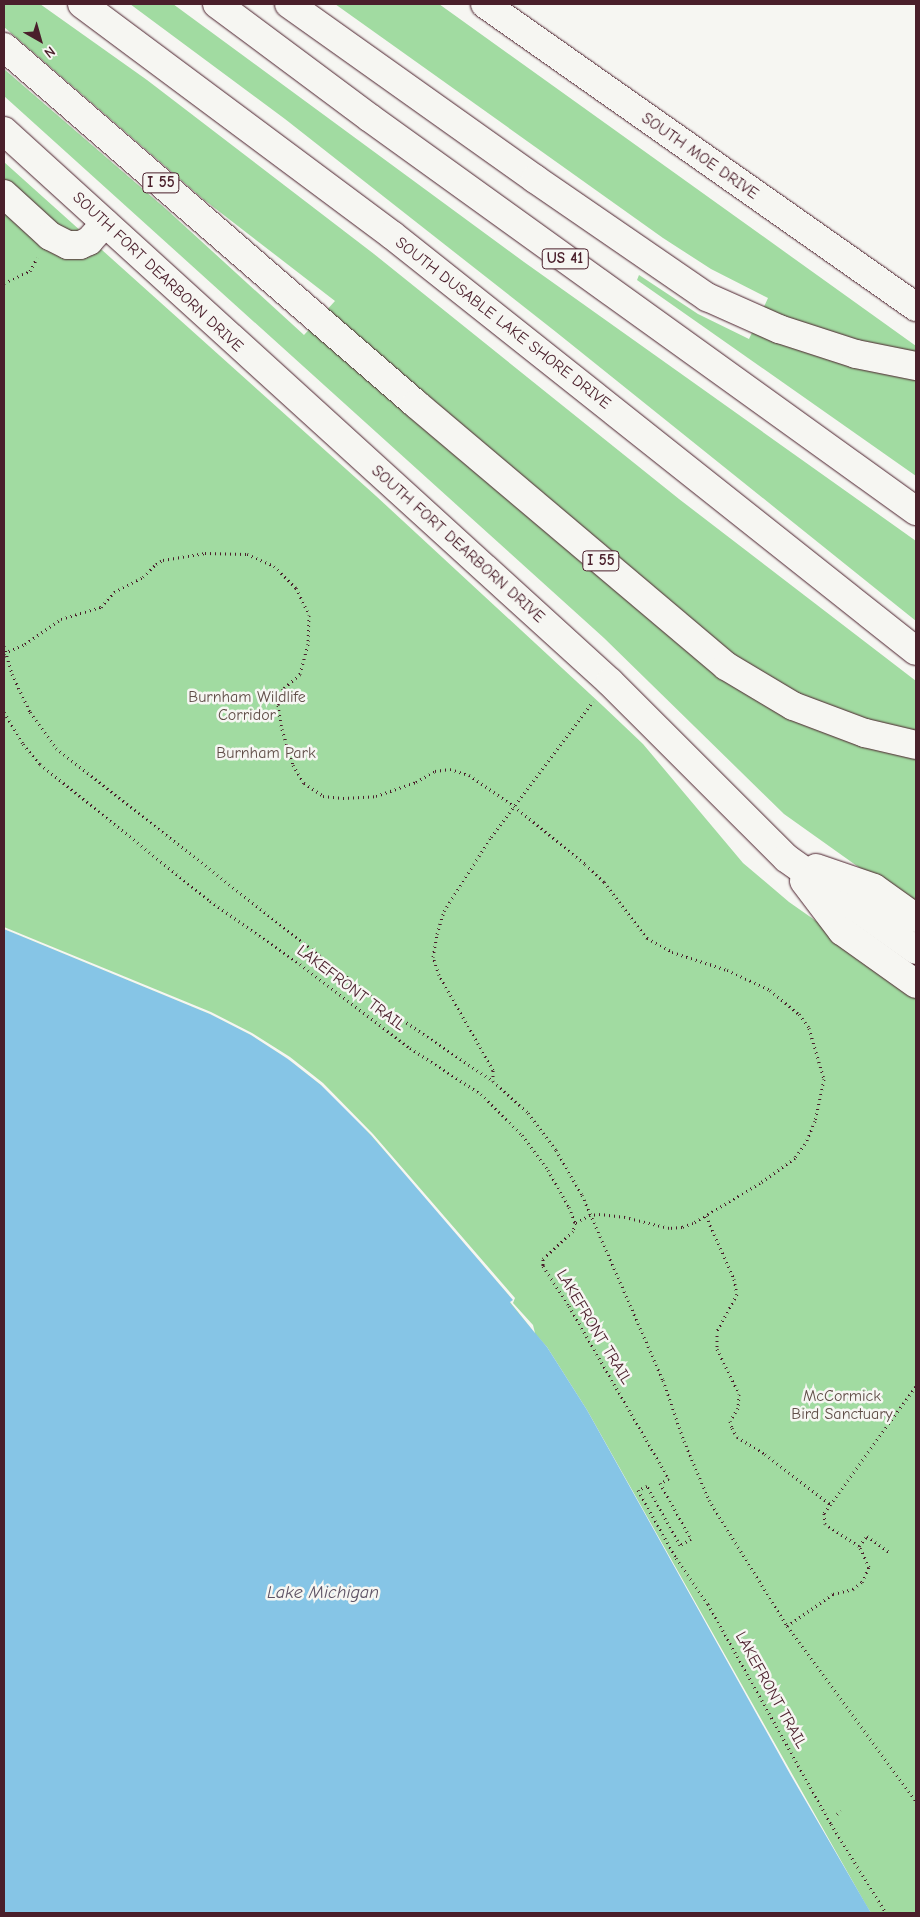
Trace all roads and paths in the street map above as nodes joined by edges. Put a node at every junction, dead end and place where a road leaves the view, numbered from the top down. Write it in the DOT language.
graph roads {
  1 [pos="82,4"];
  2 [pos="217,4"];
  3 [pos="289,4"];
  4 [pos="485,4"];
  5 [pos="4,47"];
  6 [pos="4,131"];
  7 [pos="4,194"];
  8 [pos="105,224"];
  9 [pos="50,236"];
  10 [pos="4,283"];
  11 [pos="916,308"];
  12 [pos="916,366"];
  13 [pos="916,510"];
  14 [pos="4,646"];
  15 [pos="916,651"];
  16 [pos="5,653"];
  17 [pos="610,682"];
  18 [pos="4,712"];
  19 [pos="916,745"];
  20 [pos="514,806"];
  21 [pos="786,858"];
  22 [pos="916,918"];
  23 [pos="916,950"];
  24 [pos="916,984"];
  25 [pos="493,1081"];
  26 [pos="590,1215"];
  27 [pos="706,1216"];
  28 [pos="575,1224"];
  29 [pos="916,1386"];
  30 [pos="830,1504"];
  31 [pos="859,1546"];
  32 [pos="890,1553"];
  33 [pos="787,1626"];
  34 [pos="916,1801"];
  35 [pos="841,1811"];
  36 [pos="837,1814"];
  37 [pos="886,1913"];
  1 -- 15 [label="main road, SOUTH DUSABLE LAKE SHORE DRIVE"];
  2 -- 13 [label="main road, US 41"];
  3 -- 12 [label="main road"];
  4 -- 11 [label="main road, SOUTH MOE DRIVE"];
  5 -- 19 [label="main road, I 55"];
  6 -- 8 [label="main road, SOUTH FORT DEARBORN DRIVE"];
  7 -- 9 [label="main road"];
  8 -- 9 [label="main road"];
  8 -- 17 [label="main road, SOUTH FORT DEARBORN DRIVE"];
  9 -- 10 [label="path"];
  14 -- 16 [label="path, LAKEFRONT TRAIL"];
  16 -- 20 [label="path"];
  16 -- 25 [label="path, LAKEFRONT TRAIL"];
  17 -- 20 [label="path"];
  17 -- 21 [label="main road, SOUTH FORT DEARBORN DRIVE"];
  18 -- 28 [label="path, LAKEFRONT TRAIL"];
  20 -- 25 [label="path"];
  20 -- 27 [label="path"];
  21 -- 22 [label="main road"];
  21 -- 23 [label="main road, SOUTH FORT DEARBORN DRIVE"];
  21 -- 24 [label="main road"];
  25 -- 26 [label="path, LAKEFRONT TRAIL"];
  26 -- 27 [label="path"];
  26 -- 28 [label="path"];
  26 -- 33 [label="path, LAKEFRONT TRAIL"];
  27 -- 30 [label="path"];
  28 -- 37 [label="path, LAKEFRONT TRAIL"];
  29 -- 30 [label="path"];
  30 -- 31 [label="path"];
  31 -- 32 [label="path"];
  31 -- 33 [label="path"];
  33 -- 34 [label="path, LAKEFRONT TRAIL"];
  35 -- 36 [label="path"];
}
